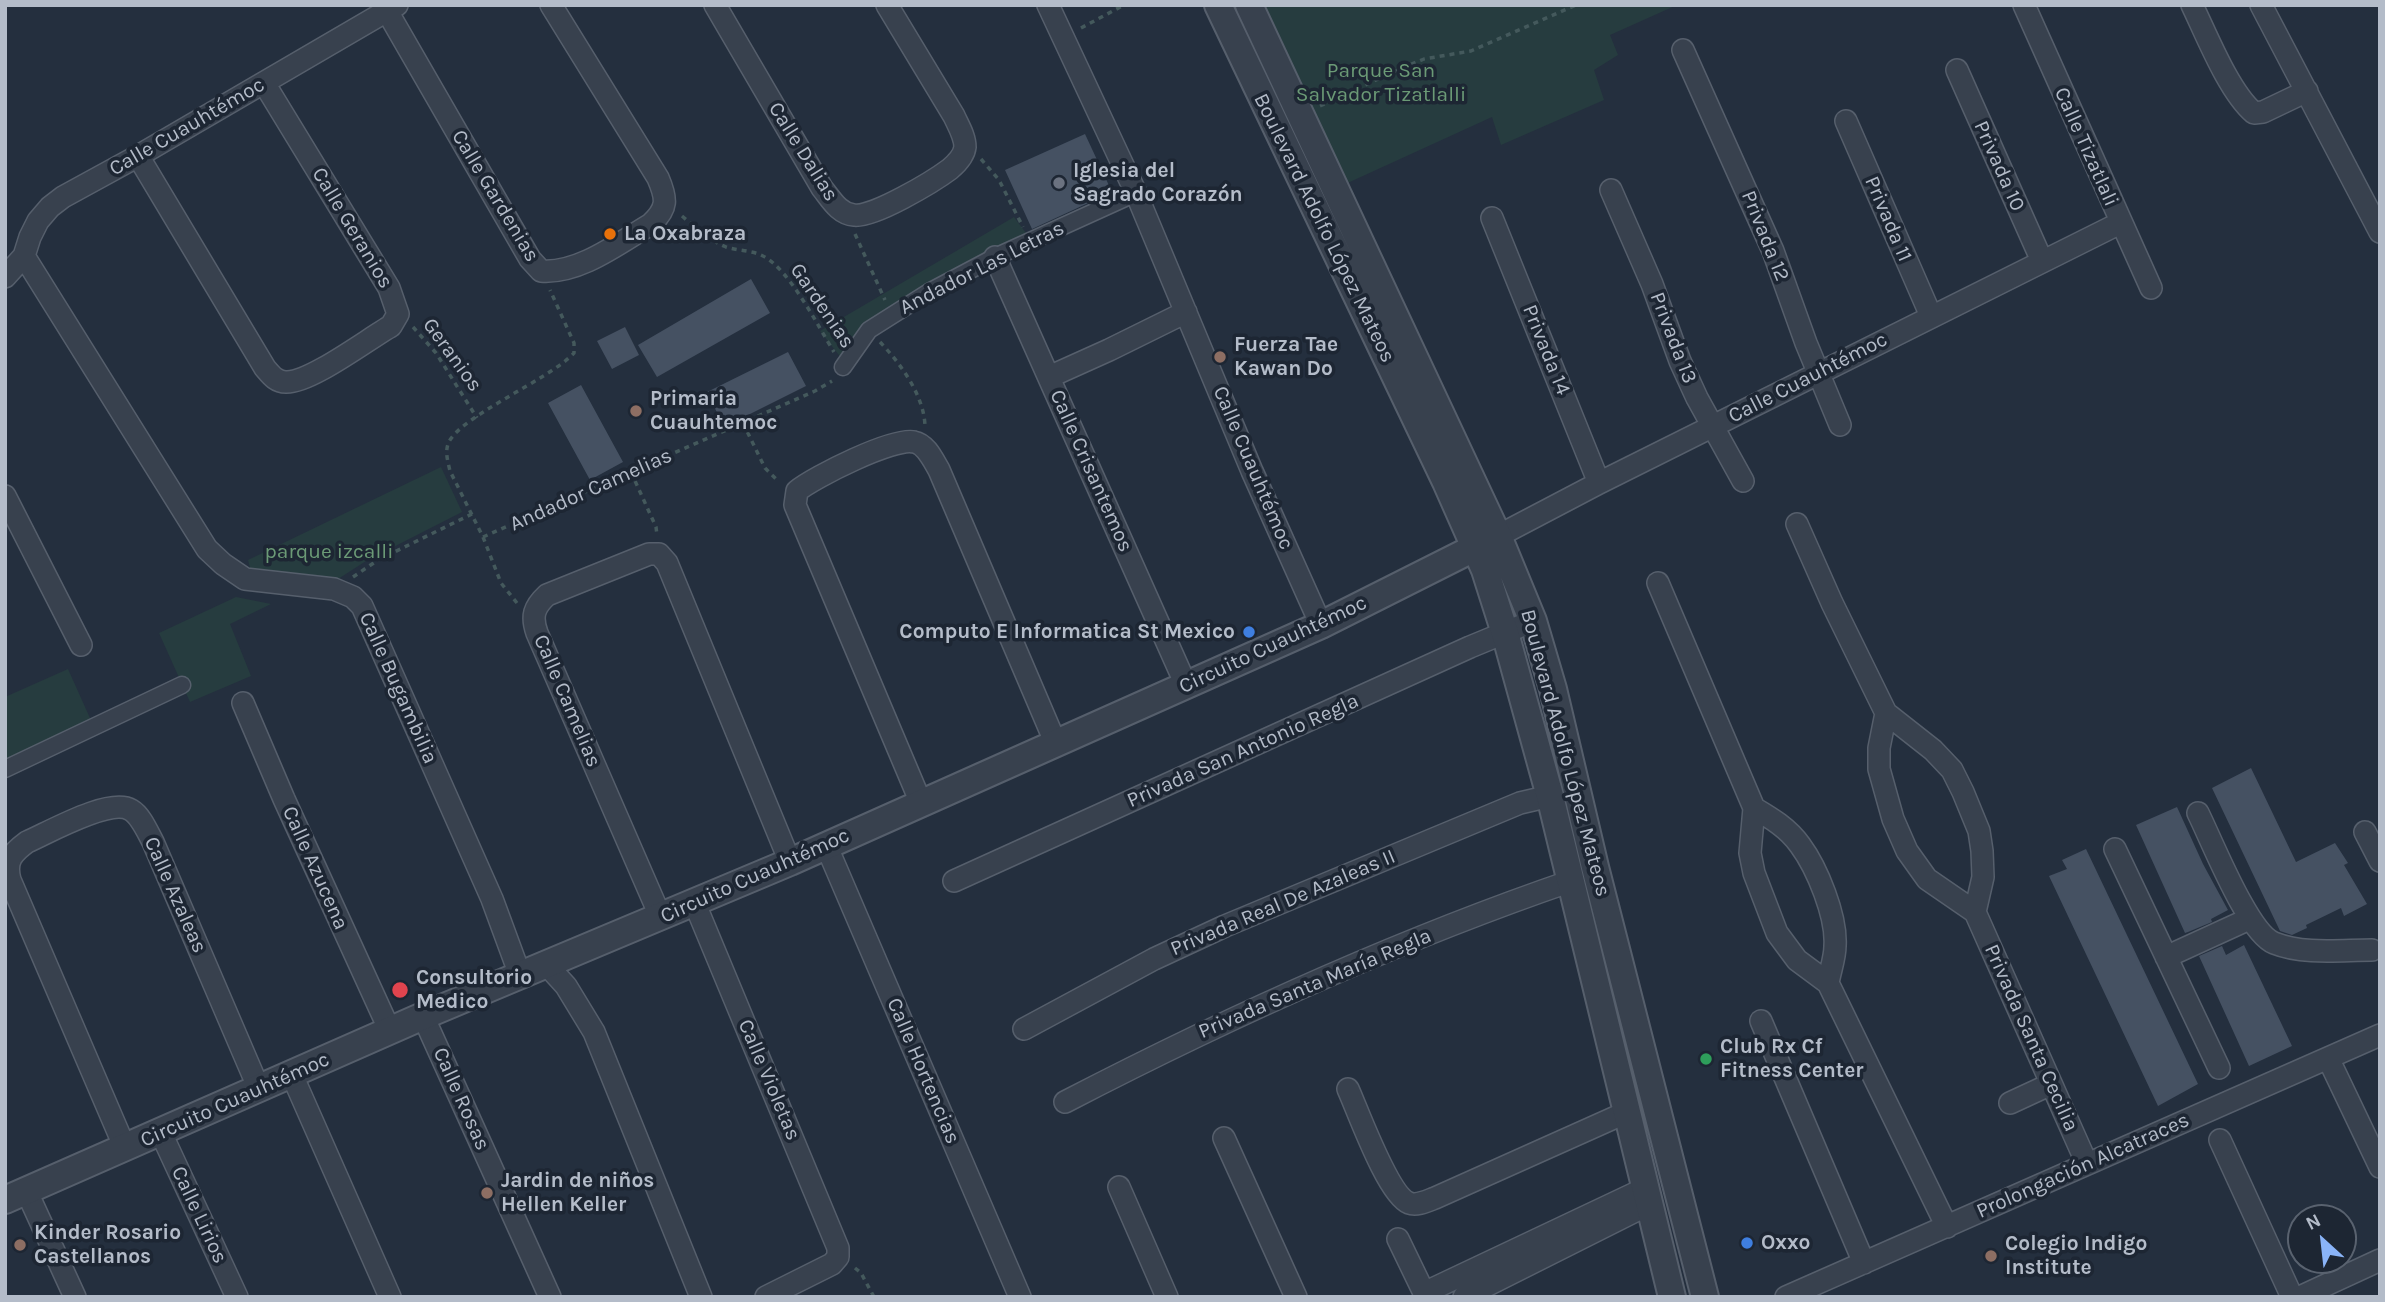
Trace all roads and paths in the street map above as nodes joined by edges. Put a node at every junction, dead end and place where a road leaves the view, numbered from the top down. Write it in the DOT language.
graph roads {
  1 [pos="551,5"];
  2 [pos="715,5"];
  3 [pos="887,5"];
  4 [pos="1048,5"];
  5 [pos="1124,5"];
  6 [pos="1218,5"];
  7 [pos="1249,5"];
  8 [pos="1576,5"];
  9 [pos="2024,5"];
  10 [pos="2192,5"];
  11 [pos="2261,5"];
  12 [pos="392,8"];
  13 [pos="1063,38"];
  14 [pos="1683,50"];
  15 [pos="1275,61"];
  16 [pos="1957,70"];
  17 [pos="1249,72"];
  18 [pos="264,83"];
  19 [pos="2307,91"];
  20 [pos="1299,116"];
  21 [pos="1846,121"];
  22 [pos="965,147"];
  23 [pos="138,156"];
  24 [pos="1611,190"];
  25 [pos="1136,193"];
  26 [pos="665,202"];
  27 [pos="845,213"];
  28 [pos="1492,218"];
  29 [pos="2120,223"];
  30 [pos="2380,232"];
  31 [pos="1031,241"];
  32 [pos="24,256"];
  33 [pos="995,257"];
  34 [pos="2042,261"];
  35 [pos="541,271"];
  36 [pos="5,276"];
  37 [pos="2151,288"];
  38 [pos="1186,312"];
  39 [pos="398,314"];
  40 [pos="892,314"];
  41 [pos="1931,316"];
  42 [pos="869,330"];
  43 [pos="843,367"];
  44 [pos="1819,373"];
  45 [pos="1049,377"];
  46 [pos="477,418"];
  47 [pos="743,422"];
  48 [pos="1840,425"];
  49 [pos="1712,426"];
  50 [pos="923,446"];
  51 [pos="631,472"];
  52 [pos="1743,481"];
  53 [pos="1599,483"];
  54 [pos="5,496"];
  55 [pos="794,498"];
  56 [pos="472,514"];
  57 [pos="1797,524"];
  58 [pos="483,537"];
  59 [pos="1487,542"];
  60 [pos="659,554"];
  61 [pos="1658,583"];
  62 [pos="334,589"];
  63 [pos="534,613"];
  64 [pos="1533,621"];
  65 [pos="1321,625"];
  66 [pos="1505,633"];
  67 [pos="81,645"];
  68 [pos="182,685"];
  69 [pos="1186,685"];
  70 [pos="243,702"];
  71 [pos="1886,713"];
  72 [pos="1056,744"];
  73 [pos="5,769"];
  74 [pos="1550,796"];
  75 [pos="921,803"];
  76 [pos="1754,808"];
  77 [pos="2198,813"];
  78 [pos="2365,832"];
  79 [pos="826,845"];
  80 [pos="2115,849"];
  81 [pos="2380,861"];
  82 [pos="790,862"];
  83 [pos="954,881"];
  84 [pos="1571,881"];
  85 [pos="695,904"];
  86 [pos="1975,912"];
  87 [pos="661,918"];
  88 [pos="2249,919"];
  89 [pos="2377,952"];
  90 [pos="2166,957"];
  91 [pos="546,964"];
  92 [pos="520,975"];
  93 [pos="1828,983"];
  94 [pos="423,1016"];
  95 [pos="1761,1021"];
  96 [pos="1024,1030"];
  97 [pos="390,1031"];
  98 [pos="2380,1035"];
  99 [pos="2328,1058"];
  100 [pos="2219,1068"];
  101 [pos="292,1075"];
  102 [pos="2051,1084"];
  103 [pos="259,1089"];
  104 [pos="1348,1089"];
  105 [pos="1065,1102"];
  106 [pos="2010,1102"];
  107 [pos="1627,1112"];
  108 [pos="161,1133"];
  109 [pos="2373,1135"];
  110 [pos="1224,1138"];
  111 [pos="2220,1140"];
  112 [pos="125,1148"];
  113 [pos="2087,1164"];
  114 [pos="2380,1167"];
  115 [pos="1119,1187"];
  116 [pos="16,1195"];
  117 [pos="1648,1196"];
  118 [pos="1947,1227"];
  119 [pos="1398,1239"];
  120 [pos="838,1257"];
  121 [pos="2380,1260"];
  122 [pos="1864,1263"];
  123 [pos="1013,1295"];
  124 [pos="1425,1295"];
  125 [pos="75,1297"];
  126 [pos="237,1297"];
  127 [pos="390,1297"];
  128 [pos="550,1297"];
  129 [pos="701,1297"];
  130 [pos="766,1297"];
  131 [pos="874,1297"];
  132 [pos="1167,1297"];
  133 [pos="1296,1297"];
  134 [pos="1464,1297"];
  135 [pos="1672,1297"];
  136 [pos="1705,1297"];
  137 [pos="1786,1297"];
  138 [pos="2292,1297"];
  139 [pos="2300,1297"];
  1 -- 26 [label="street"];
  2 -- 27 [label="street, Calle Dalias"];
  3 -- 22 [label="street"];
  4 -- 13 [label="street, Calle Cuauhtémoc"];
  5 -- 13 [label="path"];
  6 -- 17 [label="street, Boulevard Adolfo López Mateos"];
  7 -- 15 [label="street, Boulevard Adolfo López Mateos"];
  8 -- 20 [label="path"];
  9 -- 29 [label="street, Calle Tizatlali"];
  10 -- 19 [label="street"];
  11 -- 19 [label="street"];
  12 -- 18 [label="street, Calle Cuauhtémoc"];
  12 -- 35 [label="street, Calle Gardenias"];
  13 -- 25 [label="street, Calle Cuauhtémoc"];
  14 -- 44 [label="street, Privada 12"];
  15 -- 17 [label="street"];
  15 -- 20 [label="street, Boulevard Adolfo López Mateos"];
  16 -- 34 [label="street, Privada 10"];
  17 -- 59 [label="street, Boulevard Adolfo López Mateos"];
  18 -- 23 [label="street, Calle Cuauhtémoc"];
  18 -- 39 [label="street, Calle Geranios"];
  19 -- 30 [label="street"];
  20 -- 59 [label="street, Boulevard Adolfo López Mateos"];
  21 -- 41 [label="street, Privada 11"];
  22 -- 27 [label="street, Calle Dalias"];
  22 -- 31 [label="path"];
  23 -- 32 [label="street, Calle Cuauhtémoc"];
  23 -- 39 [label="street, Calle Geranios"];
  24 -- 49 [label="street, Privada 13"];
  25 -- 31 [label="street, Andador Las Letras"];
  25 -- 38 [label="street, Calle Cuauhtémoc"];
  26 -- 35 [label="street, Calle Gardenias"];
  26 -- 43 [label="path, Gardenias"];
  27 -- 40 [label="path"];
  28 -- 53 [label="street, Privada 14"];
  29 -- 34 [label="street, Calle Cuauhtémoc"];
  29 -- 37 [label="street, Calle Tizatlali"];
  31 -- 33 [label="street, Andador Las Letras"];
  32 -- 36 [label="street, Calle Cuauhtémoc"];
  32 -- 62 [label="street, Calle Bugambilia"];
  33 -- 40 [label="street, Andador Las Letras"];
  33 -- 45 [label="street, Calle Crisantemos"];
  34 -- 41 [label="street, Calle Cuauhtémoc"];
  35 -- 46 [label="path"];
  38 -- 45 [label="street"];
  38 -- 65 [label="street, Calle Cuauhtémoc"];
  39 -- 46 [label="path, Geranios"];
  40 -- 42 [label="street, Andador Las Letras"];
  41 -- 44 [label="street, Calle Cuauhtémoc"];
  42 -- 43 [label="street"];
  42 -- 50 [label="path"];
  43 -- 47 [label="path, Andador Camelias"];
  44 -- 48 [label="street, Privada 12"];
  44 -- 49 [label="street, Calle Cuauhtémoc"];
  45 -- 69 [label="street, Calle Crisantemos"];
  46 -- 56 [label="path"];
  47 -- 51 [label="path, Andador Camelias"];
  47 -- 55 [label="path"];
  49 -- 52 [label="street, Privada 13"];
  49 -- 53 [label="street, Calle Cuauhtémoc"];
  50 -- 55 [label="street"];
  50 -- 72 [label="street"];
  51 -- 58 [label="path, Andador Camelias"];
  51 -- 60 [label="path"];
  53 -- 59 [label="street, Calle Cuauhtémoc"];
  54 -- 67 [label="street"];
  55 -- 75 [label="street"];
  56 -- 58 [label="path"];
  56 -- 62 [label="path"];
  57 -- 71 [label="street"];
  58 -- 63 [label="path"];
  59 -- 64 [label="street, Boulevard Adolfo López Mateos"];
  59 -- 65 [label="street, Circuito Cuauhtémoc"];
  59 -- 66 [label="street, Boulevard Adolfo López Mateos"];
  60 -- 63 [label="street, Calle Camelias"];
  60 -- 82 [label="street"];
  61 -- 76 [label="street"];
  62 -- 92 [label="street, Calle Bugambilia"];
  63 -- 87 [label="street, Calle Camelias"];
  64 -- 66 [label="street, Privada San Antonio Regla"];
  64 -- 136 [label="street, Boulevard Adolfo López Mateos"];
  65 -- 69 [label="street, Circuito Cuauhtémoc"];
  66 -- 74 [label="street, Boulevard Adolfo López Mateos"];
  66 -- 83 [label="street, Privada San Antonio Regla"];
  68 -- 73 [label="street"];
  69 -- 72 [label="street, Circuito Cuauhtémoc"];
  70 -- 97 [label="street, Calle Azucena"];
  71 -- 86 [label="street"];
  71 -- 86 [label="street"];
  72 -- 75 [label="street, Circuito Cuauhtémoc"];
  74 -- 84 [label="street, Boulevard Adolfo López Mateos"];
  74 -- 96 [label="street, Privada Real De Azaleas II"];
  75 -- 79 [label="street, Circuito Cuauhtémoc"];
  76 -- 93 [label="street"];
  76 -- 93 [label="street"];
  77 -- 88 [label="street"];
  78 -- 81 [label="street"];
  79 -- 82 [label="street, Circuito Cuauhtémoc"];
  79 -- 123 [label="street, Calle Hortencias"];
  80 -- 90 [label="street"];
  82 -- 85 [label="street, Circuito Cuauhtémoc"];
  84 -- 105 [label="street, Privada Santa María Regla"];
  84 -- 107 [label="street, Boulevard Adolfo López Mateos"];
  85 -- 87 [label="street, Circuito Cuauhtémoc"];
  85 -- 120 [label="street, Calle Violetas"];
  86 -- 102 [label="street, Privada Santa Cecilia"];
  87 -- 91 [label="street, Circuito Cuauhtémoc"];
  88 -- 89 [label="street"];
  88 -- 90 [label="street"];
  90 -- 100 [label="street"];
  91 -- 92 [label="street, Circuito Cuauhtémoc"];
  91 -- 129 [label="street"];
  92 -- 94 [label="street, Circuito Cuauhtémoc"];
  93 -- 118 [label="street"];
  94 -- 97 [label="street, Circuito Cuauhtémoc"];
  94 -- 128 [label="street, Calle Rosas"];
  95 -- 122 [label="street"];
  97 -- 101 [label="street, Circuito Cuauhtémoc"];
  98 -- 99 [label="street, Prolongación Alcatraces"];
  99 -- 109 [label="street"];
  99 -- 113 [label="street, Prolongación Alcatraces"];
  101 -- 103 [label="street, Circuito Cuauhtémoc"];
  101 -- 127 [label="street"];
  102 -- 106 [label="street"];
  102 -- 113 [label="street, Privada Santa Cecilia"];
  103 -- 108 [label="street, Circuito Cuauhtémoc"];
  103 -- 112 [label="street, Calle Azaleas"];
  104 -- 107 [label="street"];
  107 -- 117 [label="street, Boulevard Adolfo López Mateos"];
  108 -- 112 [label="street, Circuito Cuauhtémoc"];
  108 -- 126 [label="street, Calle Lirios"];
  109 -- 114 [label="street"];
  110 -- 133 [label="street"];
  111 -- 138 [label="street"];
  112 -- 116 [label="street, Circuito Cuauhtémoc"];
  113 -- 118 [label="street, Prolongación Alcatraces"];
  115 -- 132 [label="street"];
  116 -- 125 [label="street"];
  117 -- 124 [label="street"];
  117 -- 134 [label="street"];
  117 -- 135 [label="street, Boulevard Adolfo López Mateos"];
  118 -- 122 [label="street, Prolongación Alcatraces"];
  119 -- 124 [label="street"];
  120 -- 130 [label="street"];
  120 -- 131 [label="path"];
  121 -- 139 [label="street"];
  122 -- 137 [label="street, Prolongación Alcatraces"];
}
